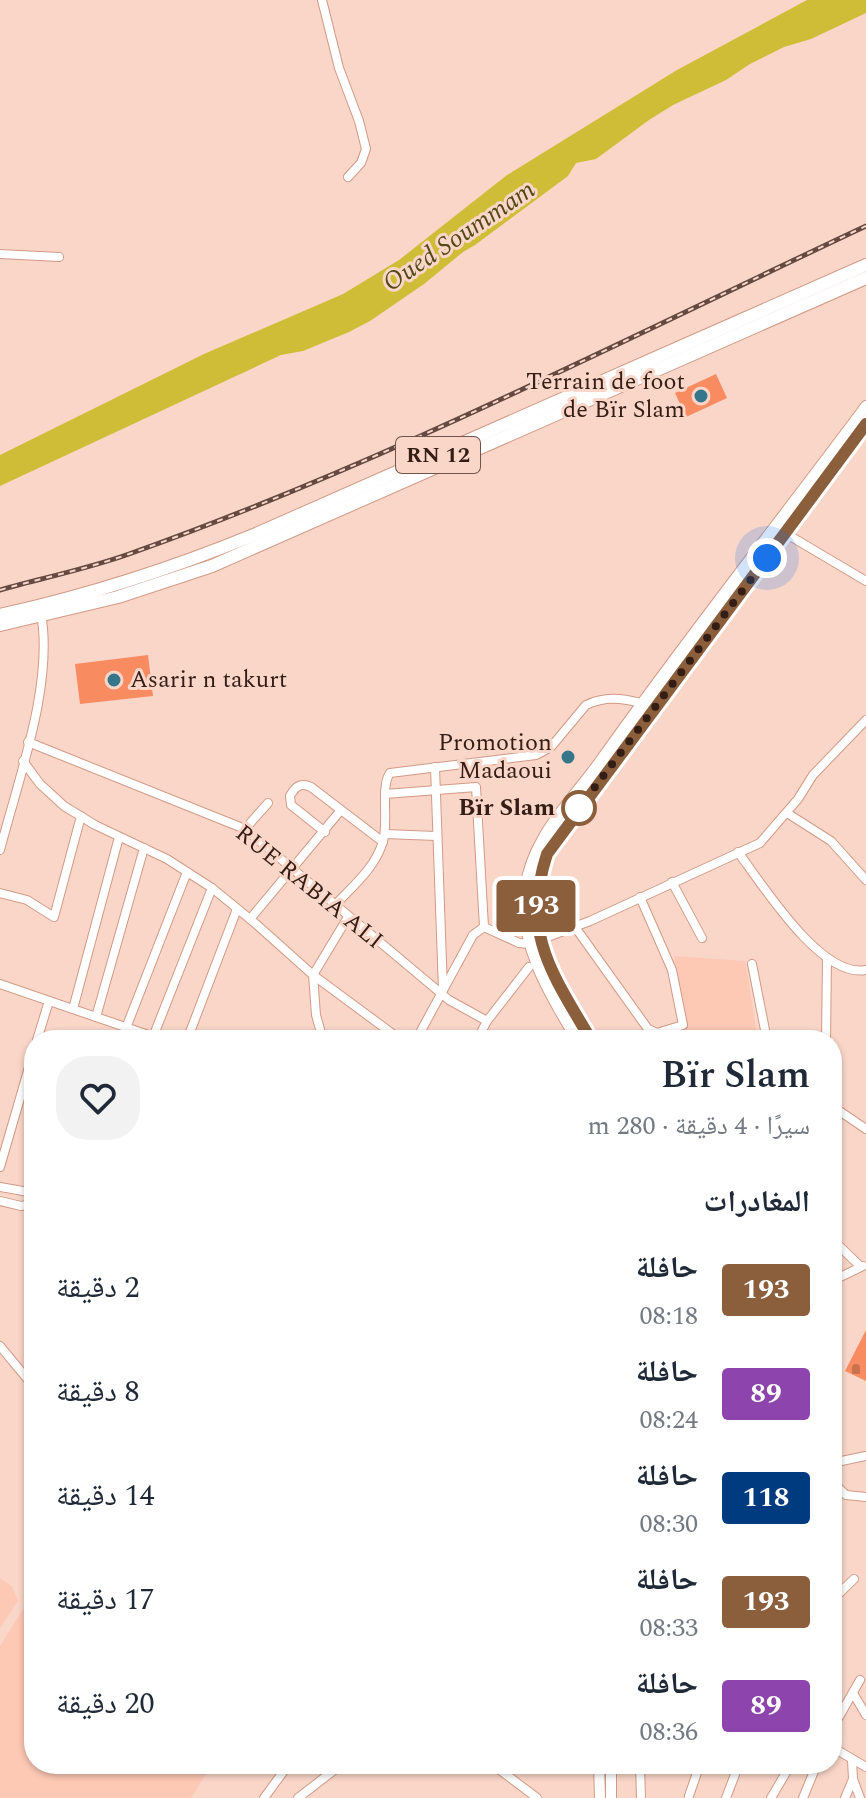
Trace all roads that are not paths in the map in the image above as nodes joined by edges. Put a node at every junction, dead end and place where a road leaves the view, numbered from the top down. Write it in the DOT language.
graph roads {
  1 [pos="322,0"];
  2 [pos="348,177"];
  3 [pos="0,254"];
  4 [pos="59,257"];
  5 [pos="866,265"];
  6 [pos="866,278"];
  7 [pos="866,406"];
  8 [pos="866,424"];
  9 [pos="785,533"];
  10 [pos="866,581"];
  11 [pos="40,611"];
  12 [pos="0,615"];
  13 [pos="0,625"];
  14 [pos="641,703"];
  15 [pos="866,720"];
  16 [pos="28,742"];
  17 [pos="23,761"];
  18 [pos="435,767"];
  19 [pos="436,792"];
  20 [pos="385,794"];
  21 [pos="268,803"];
  22 [pos="341,810"];
  23 [pos="787,813"];
  24 [pos="81,816"];
  25 [pos="245,829"];
  26 [pos="325,832"];
  27 [pos="436,836"];
  28 [pos="119,837"];
  29 [pos="384,838"];
  30 [pos="144,848"];
  31 [pos="0,850"];
  32 [pos="738,852"];
  33 [pos="292,869"];
  34 [pos="187,872"];
  35 [pos="866,880"];
  36 [pos="672,882"];
  37 [pos="212,888"];
  38 [pos="0,893"];
  39 [pos="640,897"];
  40 [pos="335,905"];
  41 [pos="237,909"];
  42 [pos="348,917"];
  43 [pos="250,919"];
  44 [pos="484,927"];
  45 [pos="575,927"];
  46 [pos="702,938"];
  47 [pos="535,943"];
  48 [pos="827,958"];
  49 [pos="752,964"];
  50 [pos="529,967"];
  51 [pos="866,970"];
  52 [pos="313,975"];
  53 [pos="0,984"];
  54 [pos="442,993"];
  55 [pos="49,1001"];
  56 [pos="73,1009"];
  57 [pos="96,1017"];
  58 [pos="487,1021"];
  59 [pos="126,1028"];
  60 [pos="40,1030"];
  61 [pos="132,1030"];
  62 [pos="161,1030"];
  63 [pos="191,1030"];
  64 [pos="320,1030"];
  65 [pos="387,1030"];
  66 [pos="422,1030"];
  67 [pos="482,1030"];
  68 [pos="571,1030"];
  69 [pos="585,1030"];
  70 [pos="650,1030"];
  71 [pos="667,1030"];
  72 [pos="765,1030"];
  73 [pos="826,1030"];
  74 [pos="24,1084"];
  75 [pos="842,1112"];
  76 [pos="865,1125"];
  77 [pos="0,1167"];
  78 [pos="0,1187"];
  79 [pos="24,1191"];
  80 [pos="1,1201"];
  81 [pos="24,1206"];
  82 [pos="842,1248"];
  83 [pos="863,1266"];
  84 [pos="842,1276"];
  85 [pos="0,1346"];
  86 [pos="24,1375"];
  87 [pos="866,1456"];
  88 [pos="842,1461"];
  89 [pos="842,1491"];
  90 [pos="866,1497"];
  91 [pos="854,1579"];
  92 [pos="842,1590"];
  93 [pos="860,1680"];
  94 [pos="853,1693"];
  95 [pos="842,1712"];
  96 [pos="866,1715"];
  97 [pos="842,1754"];
  98 [pos="852,1760"];
  99 [pos="864,1765"];
  100 [pos="282,1774"];
  101 [pos="329,1774"];
  102 [pos="505,1774"];
  103 [pos="599,1774"];
  104 [pos="611,1774"];
  105 [pos="640,1774"];
  106 [pos="697,1774"];
  107 [pos="735,1774"];
  108 [pos="785,1774"];
  109 [pos="813,1774"];
  110 [pos="853,1779"];
  111 [pos="689,1796"];
  112 [pos="264,1798"];
  113 [pos="298,1798"];
  114 [pos="537,1798"];
  115 [pos="600,1798"];
  116 [pos="611,1798"];
  117 [pos="641,1798"];
  118 [pos="726,1798"];
  119 [pos="771,1798"];
  120 [pos="803,1798"];
  121 [pos="845,1798"];
  122 [pos="860,1798"];
  1 -- 2 [label="street"];
  3 -- 4 [label="street"];
  5 -- 11 [label="highway, RN 12"];
  6 -- 11 [label="highway, RN 12"];
  7 -- 14 [label="main road"];
  8 -- 9 [label="main road"];
  9 -- 10 [label="street"];
  9 -- 47 [label="main road"];
  11 -- 12 [label="highway, RN 12"];
  11 -- 13 [label="highway, RN 12"];
  11 -- 16 [label="street"];
  14 -- 18 [label="street"];
  14 -- 47 [label="main road"];
  15 -- 23 [label="street"];
  16 -- 17 [label="street"];
  16 -- 25 [label="street, RUE RABIA ALI"];
  17 -- 24 [label="street"];
  17 -- 31 [label="street"];
  18 -- 19 [label="street"];
  18 -- 20 [label="street"];
  19 -- 20 [label="street"];
  19 -- 27 [label="street"];
  19 -- 44 [label="street"];
  20 -- 29 [label="street"];
  21 -- 25 [label="street"];
  22 -- 26 [label="street"];
  22 -- 26 [label="street"];
  22 -- 29 [label="street"];
  23 -- 32 [label="street"];
  23 -- 35 [label="street"];
  24 -- 28 [label="street"];
  24 -- 38 [label="street"];
  25 -- 33 [label="street, RUE RABIA ALI"];
  26 -- 33 [label="street"];
  27 -- 29 [label="street"];
  27 -- 54 [label="street"];
  28 -- 30 [label="street"];
  28 -- 56 [label="street"];
  29 -- 40 [label="street"];
  30 -- 34 [label="street"];
  30 -- 57 [label="street"];
  32 -- 36 [label="street"];
  32 -- 48 [label="street"];
  33 -- 40 [label="street, RUE RABIA ALI"];
  33 -- 43 [label="street"];
  34 -- 37 [label="street"];
  34 -- 59 [label="street"];
  36 -- 39 [label="street"];
  36 -- 46 [label="street"];
  37 -- 41 [label="street"];
  37 -- 62 [label="street"];
  39 -- 45 [label="street"];
  39 -- 71 [label="street"];
  40 -- 42 [label="street, RUE RABIA ALI"];
  41 -- 43 [label="street"];
  41 -- 63 [label="street"];
  42 -- 52 [label="street"];
  42 -- 54 [label="street, RUE RABIA ALI"];
  43 -- 52 [label="street"];
  44 -- 47 [label="street"];
  44 -- 54 [label="street"];
  45 -- 47 [label="street"];
  45 -- 70 [label="street"];
  47 -- 68 [label="main road"];
  47 -- 69 [label="main road"];
  48 -- 51 [label="street"];
  48 -- 73 [label="street"];
  49 -- 72 [label="street"];
  50 -- 58 [label="street"];
  52 -- 64 [label="street"];
  52 -- 65 [label="street"];
  53 -- 55 [label="street"];
  54 -- 58 [label="street, RUE RABIA ALI"];
  54 -- 66 [label="street"];
  55 -- 56 [label="street"];
  55 -- 60 [label="street"];
  56 -- 57 [label="street"];
  57 -- 59 [label="street"];
  58 -- 67 [label="street"];
  59 -- 61 [label="street"];
  74 -- 77 [label="street"];
  75 -- 76 [label="street"];
  78 -- 79 [label="street"];
  80 -- 81 [label="street"];
  82 -- 83 [label="street"];
  83 -- 84 [label="street"];
  85 -- 86 [label="street"];
  87 -- 88 [label="street"];
  89 -- 90 [label="street"];
  91 -- 92 [label="street"];
  93 -- 94 [label="street"];
  94 -- 95 [label="street"];
  94 -- 96 [label="street"];
  97 -- 98 [label="street"];
  98 -- 99 [label="street"];
  98 -- 110 [label="street"];
  100 -- 112 [label="street"];
  101 -- 113 [label="street"];
  102 -- 114 [label="street"];
  103 -- 115 [label="main road"];
  104 -- 116 [label="main road"];
  105 -- 117 [label="street"];
  106 -- 111 [label="street"];
  107 -- 118 [label="street"];
  108 -- 119 [label="street"];
  109 -- 120 [label="street"];
  110 -- 121 [label="street"];
  110 -- 122 [label="street"];
}
